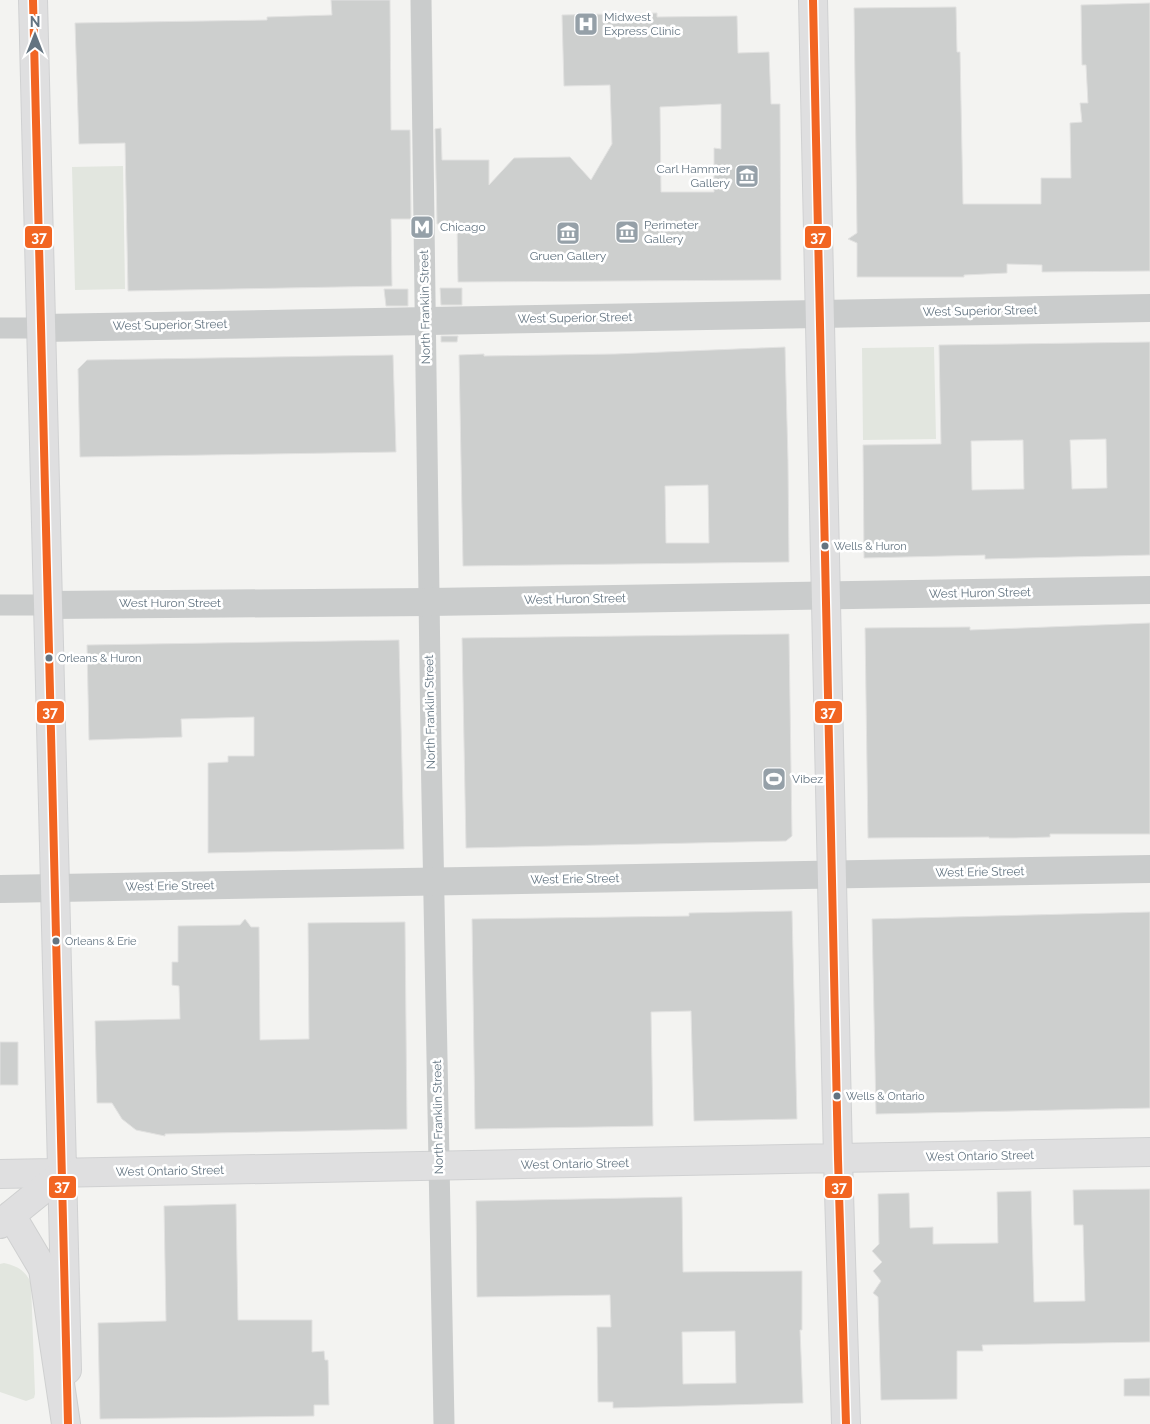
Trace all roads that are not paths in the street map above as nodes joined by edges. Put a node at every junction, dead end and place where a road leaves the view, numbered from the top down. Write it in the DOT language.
graph roads {
  1 [pos="34,0"];
  2 [pos="421,0"];
  3 [pos="813,0"];
  4 [pos="1150,308"];
  5 [pos="820,314"];
  6 [pos="426,320"];
  7 [pos="0,328"];
  8 [pos="42,328"];
  9 [pos="1150,590"];
  10 [pos="826,596"];
  11 [pos="429,602"];
  12 [pos="49,605"];
  13 [pos="0,606"];
  14 [pos="1150,869"];
  15 [pos="832,875"];
  16 [pos="434,881"];
  17 [pos="56,888"];
  18 [pos="0,889"];
  19 [pos="1150,1152"];
  20 [pos="838,1159"];
  21 [pos="439,1166"];
  22 [pos="63,1173"];
  23 [pos="0,1174"];
  24 [pos="5,1219"];
  25 [pos="67,1424"];
  26 [pos="444,1424"];
  27 [pos="846,1424"];
  1 -- 8 [label="main road"];
  2 -- 6 [label="street, North Franklin Street"];
  3 -- 5 [label="main road"];
  4 -- 5 [label="street, West Superior Street"];
  5 -- 6 [label="street, West Superior Street"];
  5 -- 10 [label="main road"];
  6 -- 8 [label="street, West Superior Street"];
  6 -- 11 [label="street, North Franklin Street"];
  7 -- 8 [label="street, West Superior Street"];
  8 -- 12 [label="main road"];
  9 -- 10 [label="street, West Huron Street"];
  10 -- 11 [label="street, West Huron Street"];
  10 -- 15 [label="main road"];
  11 -- 12 [label="street, West Huron Street"];
  11 -- 16 [label="street, North Franklin Street"];
  12 -- 13 [label="street, West Huron Street"];
  12 -- 17 [label="main road"];
  14 -- 15 [label="street, West Erie Street"];
  15 -- 16 [label="street, West Erie Street"];
  15 -- 20 [label="main road"];
  16 -- 17 [label="street, West Erie Street"];
  16 -- 21 [label="street, North Franklin Street"];
  17 -- 18 [label="street, West Erie Street"];
  17 -- 22 [label="main road"];
  19 -- 20 [label="main road, West Ontario Street"];
  20 -- 21 [label="main road, West Ontario Street"];
  20 -- 27 [label="main road"];
  21 -- 22 [label="main road, West Ontario Street"];
  21 -- 26 [label="street, North Franklin Street"];
  22 -- 23 [label="main road, West Ontario Street"];
  22 -- 24 [label="main road"];
  22 -- 25 [label="main road"];
  24 -- 25 [label="main road"];
}
